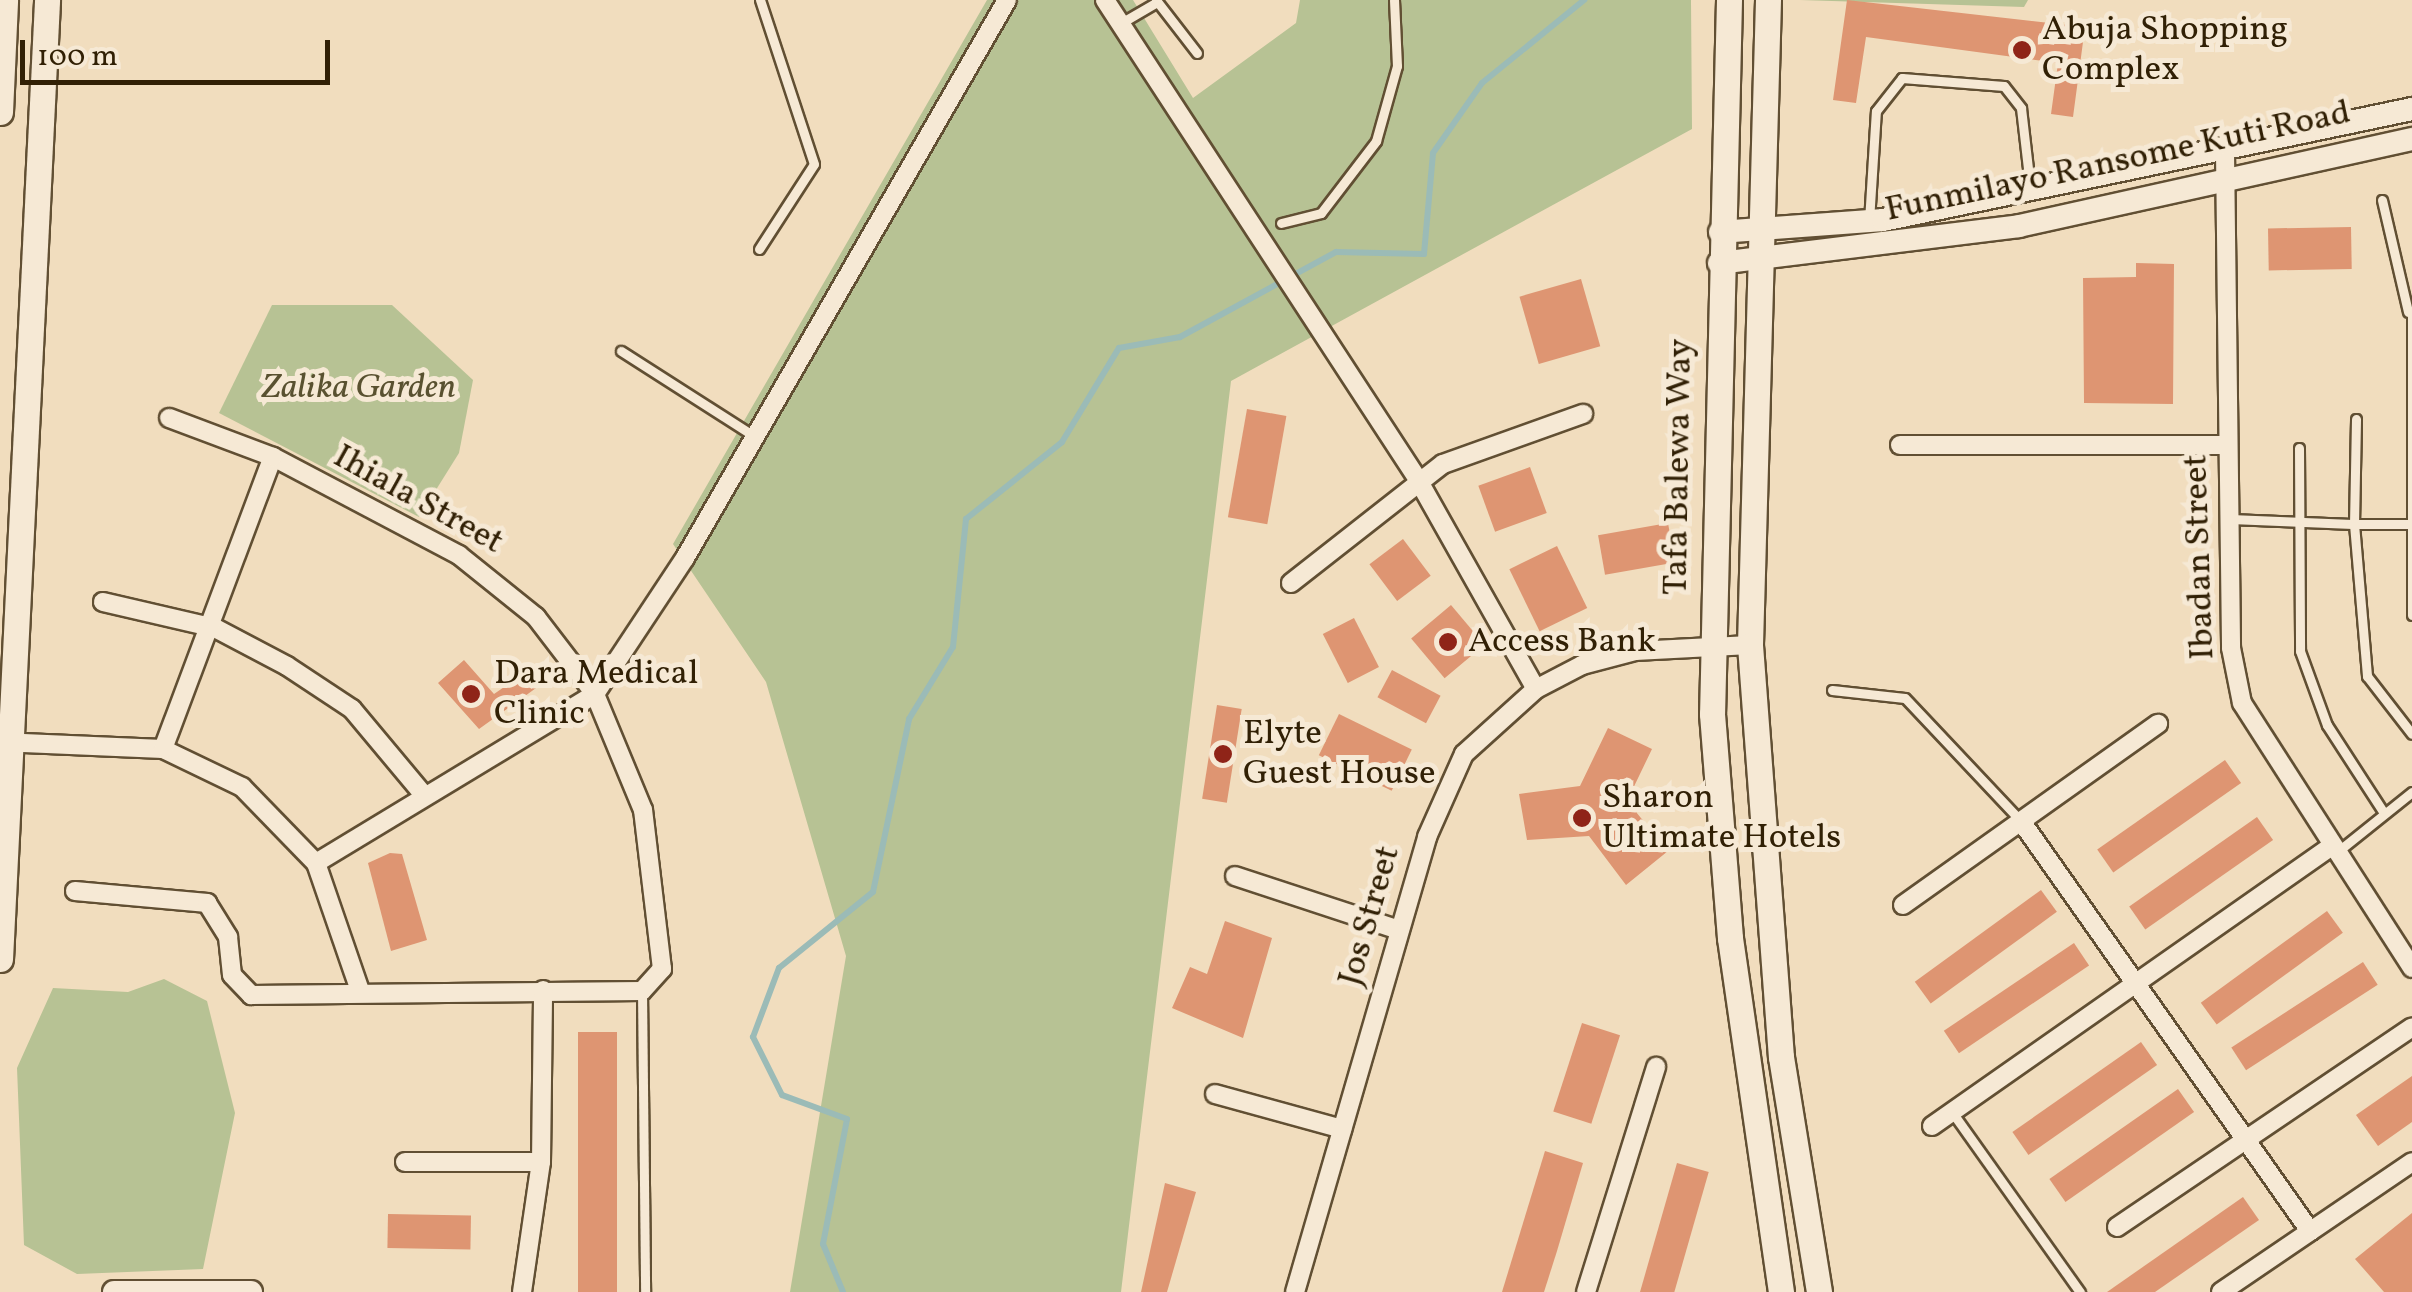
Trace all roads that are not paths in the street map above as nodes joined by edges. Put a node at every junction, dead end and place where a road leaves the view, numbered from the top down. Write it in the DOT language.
graph roads {
  1 [pos="4,0"];
  2 [pos="46,0"];
  3 [pos="760,0"];
  4 [pos="1007,0"];
  5 [pos="1105,0"];
  6 [pos="1394,0"];
  7 [pos="1729,0"];
  8 [pos="1768,0"];
  9 [pos="1156,1"];
  10 [pos="1120,24"];
  11 [pos="1196,54"];
  12 [pos="2412,109"];
  13 [pos="0,112"];
  14 [pos="2412,140"];
  15 [pos="2224,152"];
  16 [pos="2224,179"];
  17 [pos="2030,194"];
  18 [pos="2382,200"];
  19 [pos="1869,221"];
  20 [pos="1281,224"];
  21 [pos="1761,230"];
  22 [pos="1720,232"];
  23 [pos="759,250"];
  24 [pos="1760,261"];
  25 [pos="1719,263"];
  26 [pos="2410,312"];
  27 [pos="622,351"];
  28 [pos="1583,414"];
  29 [pos="170,418"];
  30 [pos="2356,419"];
  31 [pos="756,438"];
  32 [pos="2228,444"];
  33 [pos="1900,445"];
  34 [pos="2299,448"];
  35 [pos="273,457"];
  36 [pos="1418,478"];
  37 [pos="2229,520"];
  38 [pos="2298,522"];
  39 [pos="2354,524"];
  40 [pos="2409,524"];
  41 [pos="1291,583"];
  42 [pos="103,602"];
  43 [pos="2412,614"];
  44 [pos="215,628"];
  45 [pos="1712,645"];
  46 [pos="1750,645"];
  47 [pos="1536,689"];
  48 [pos="1832,690"];
  49 [pos="595,694"];
  50 [pos="2158,724"];
  51 [pos="2412,734"];
  52 [pos="6,742"];
  53 [pos="163,749"];
  54 [pos="2412,792"];
  55 [pos="424,795"];
  56 [pos="2384,813"];
  57 [pos="2022,821"];
  58 [pos="2333,850"];
  59 [pos="316,863"];
  60 [pos="1235,876"];
  61 [pos="74,891"];
  62 [pos="1903,905"];
  63 [pos="1399,930"];
  64 [pos="0,959"];
  65 [pos="2412,968"];
  66 [pos="2136,981"];
  67 [pos="543,990"];
  68 [pos="360,991"];
  69 [pos="642,991"];
  70 [pos="2412,1027"];
  71 [pos="1656,1067"];
  72 [pos="1215,1094"];
  73 [pos="1952,1112"];
  74 [pos="1932,1126"];
  75 [pos="1342,1129"];
  76 [pos="2245,1137"];
  77 [pos="405,1162"];
  78 [pos="541,1162"];
  79 [pos="2412,1162"];
  80 [pos="2116,1227"];
  81 [pos="2310,1230"];
  82 [pos="114,1292"];
  83 [pos="251,1292"];
  84 [pos="522,1292"];
  85 [pos="645,1292"];
  86 [pos="1295,1292"];
  87 [pos="1586,1292"];
  88 [pos="1780,1292"];
  89 [pos="1818,1292"];
  90 [pos="2080,1292"];
  91 [pos="2222,1292"];
  1 -- 13 [label="main road"];
  2 -- 52 [label="main road"];
  3 -- 23 [label="lane"];
  4 -- 31 [label="street"];
  5 -- 10 [label="street"];
  6 -- 20 [label="lane"];
  7 -- 22 [label="main road, Tafa Balewa Way"];
  8 -- 21 [label="main road, Tafa Balewa Way"];
  9 -- 10 [label="lane"];
  9 -- 11 [label="lane"];
  10 -- 36 [label="street"];
  12 -- 15 [label="street, Funmilayo Ransome Kuti Road"];
  14 -- 16 [label="street, Funmilayo Ransome Kuti Road"];
  15 -- 16 [label="street, Ibadan Street"];
  15 -- 17 [label="street, Funmilayo Ransome Kuti Road"];
  16 -- 24 [label="street, Funmilayo Ransome Kuti Road"];
  16 -- 32 [label="street, Ibadan Street"];
  17 -- 19 [label="street, Funmilayo Ransome Kuti Road"];
  17 -- 19 [label="lane"];
  18 -- 26 [label="lane"];
  19 -- 21 [label="street, Funmilayo Ransome Kuti Road"];
  21 -- 22 [label="street, Funmilayo Ransome Kuti Road"];
  21 -- 24 [label="main road, Tafa Balewa Way"];
  22 -- 25 [label="main road, Tafa Balewa Way"];
  24 -- 25 [label="street, Funmilayo Ransome Kuti Road"];
  24 -- 46 [label="main road, Tafa Balewa Way"];
  25 -- 45 [label="main road, Tafa Balewa Way"];
  26 -- 40 [label="lane"];
  27 -- 31 [label="lane"];
  28 -- 36 [label="street"];
  29 -- 35 [label="street, Ihiala Street"];
  30 -- 39 [label="lane"];
  31 -- 49 [label="street"];
  32 -- 33 [label="street"];
  32 -- 37 [label="street, Ibadan Street"];
  34 -- 38 [label="lane"];
  35 -- 44 [label="street"];
  35 -- 49 [label="street, Ihiala Street"];
  36 -- 41 [label="street"];
  36 -- 47 [label="street"];
  37 -- 38 [label="lane"];
  37 -- 58 [label="street, Ibadan Street"];
  38 -- 39 [label="lane"];
  38 -- 56 [label="lane"];
  39 -- 40 [label="lane"];
  39 -- 51 [label="lane"];
  40 -- 43 [label="lane"];
  42 -- 44 [label="street"];
  44 -- 53 [label="street"];
  44 -- 55 [label="street"];
  45 -- 46 [label="street, Jos Street"];
  45 -- 47 [label="street, Jos Street"];
  45 -- 88 [label="main road, Tafa Balewa Way"];
  46 -- 89 [label="main road, Tafa Balewa Way"];
  47 -- 63 [label="street, Jos Street"];
  48 -- 57 [label="lane"];
  49 -- 55 [label="street"];
  49 -- 69 [label="street, Ihiala Street"];
  50 -- 57 [label="street"];
  52 -- 53 [label="street"];
  52 -- 64 [label="main road"];
  53 -- 59 [label="street"];
  54 -- 56 [label="lane"];
  55 -- 59 [label="street"];
  56 -- 58 [label="lane"];
  57 -- 62 [label="street"];
  57 -- 66 [label="street"];
  58 -- 65 [label="street, Ibadan Street"];
  58 -- 66 [label="street"];
  59 -- 68 [label="street"];
  60 -- 63 [label="street"];
  61 -- 68 [label="street"];
  63 -- 75 [label="street, Jos Street"];
  66 -- 73 [label="street"];
  66 -- 76 [label="street"];
  67 -- 68 [label="street"];
  67 -- 69 [label="street"];
  67 -- 78 [label="street"];
  69 -- 85 [label="lane"];
  70 -- 76 [label="street"];
  71 -- 87 [label="street"];
  72 -- 75 [label="street"];
  73 -- 74 [label="street"];
  73 -- 90 [label="lane"];
  75 -- 86 [label="street, Jos Street"];
  76 -- 80 [label="street"];
  76 -- 81 [label="street"];
  77 -- 78 [label="street"];
  78 -- 84 [label="street"];
  79 -- 81 [label="street"];
  81 -- 91 [label="street"];
  82 -- 83 [label="street"];
}
